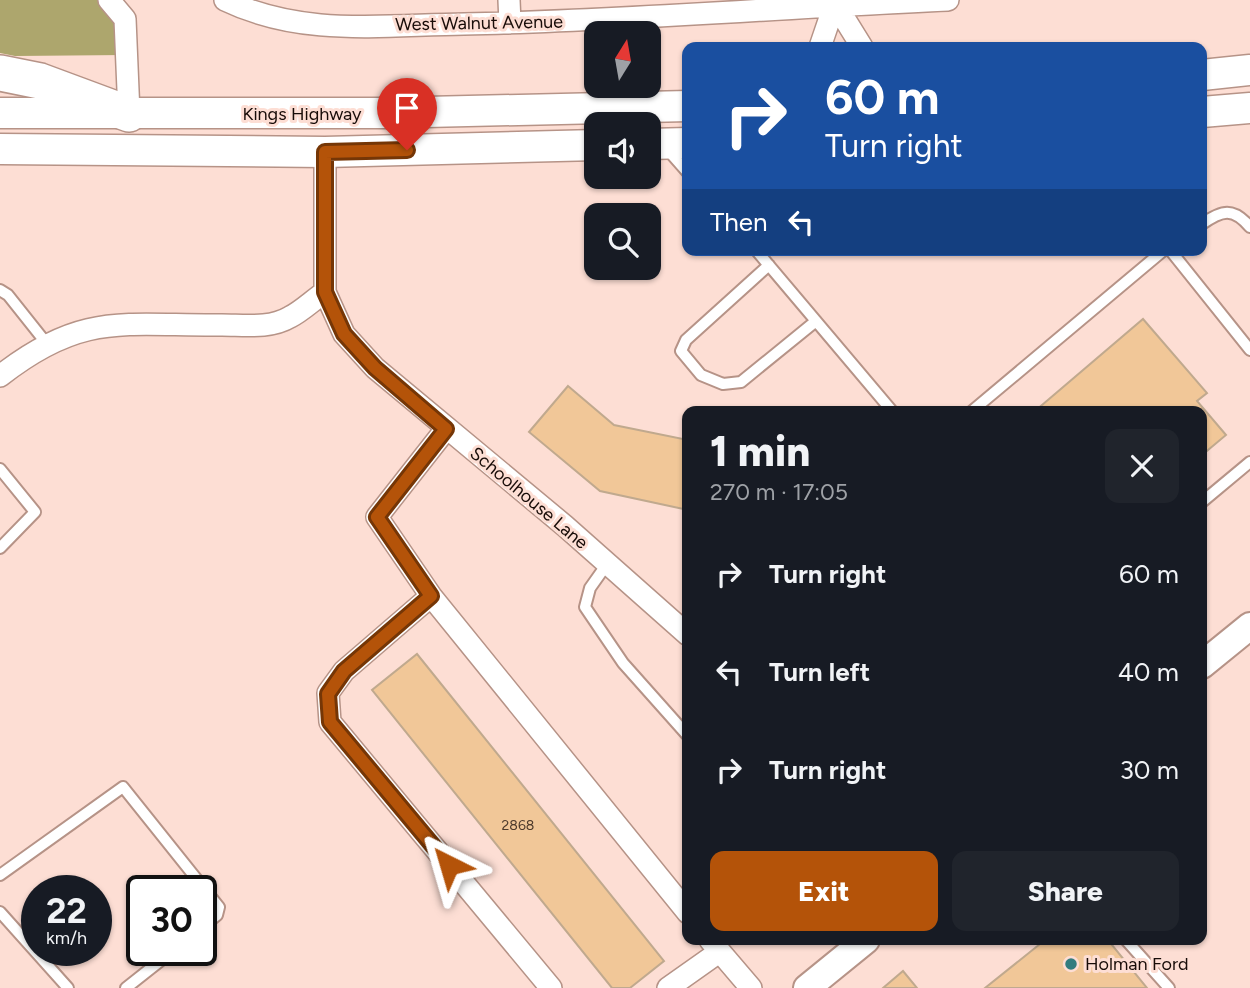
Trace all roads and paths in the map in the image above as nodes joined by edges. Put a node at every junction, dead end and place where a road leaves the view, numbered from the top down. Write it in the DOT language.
graph roads {
  1 [pos="109,0"];
  2 [pos="225,0"];
  3 [pos="509,0"];
  4 [pos="947,0"];
  5 [pos="836,2"];
  6 [pos="603,9"];
  7 [pos="510,23"];
  8 [pos="822,42"];
  9 [pos="859,42"];
  10 [pos="1250,70"];
  11 [pos="0,73"];
  12 [pos="1207,74"];
  13 [pos="682,106"];
  14 [pos="1250,108"];
  15 [pos="1207,112"];
  16 [pos="0,113"];
  17 [pos="129,114"];
  18 [pos="666,143"];
  19 [pos="584,145"];
  20 [pos="0,149"];
  21 [pos="325,152"];
  22 [pos="682,165"];
  23 [pos="1207,220"];
  24 [pos="1250,226"];
  25 [pos="761,256"];
  26 [pos="1157,256"];
  27 [pos="1175,256"];
  28 [pos="769,265"];
  29 [pos="0,290"];
  30 [pos="325,292"];
  31 [pos="816,321"];
  32 [pos="47,344"];
  33 [pos="1250,349"];
  34 [pos="0,376"];
  35 [pos="888,406"];
  36 [pos="978,406"];
  37 [pos="446,429"];
  38 [pos="1250,462"];
  39 [pos="0,469"];
  40 [pos="1207,498"];
  41 [pos="0,548"];
  42 [pos="607,564"];
  43 [pos="431,596"];
  44 [pos="1250,626"];
  45 [pos="682,630"];
  46 [pos="1207,661"];
  47 [pos="682,729"];
  48 [pos="1,874"];
  49 [pos="193,875"];
  50 [pos="682,906"];
  51 [pos="0,912"];
  52 [pos="851,945"];
  53 [pos="1130,945"];
  54 [pos="714,946"];
  55 [pos="154,966"];
  56 [pos="68,988"];
  57 [pos="126,988"];
  58 [pos="551,988"];
  59 [pos="668,988"];
  60 [pos="751,988"];
  61 [pos="807,988"];
  62 [pos="1169,988"];
  1 -- 17 [label="street"];
  2 -- 7 [label="street, West Walnut Avenue"];
  3 -- 7 [label="street"];
  4 -- 5 [label="street, West Walnut Avenue"];
  5 -- 6 [label="street, West Walnut Avenue"];
  5 -- 8 [label="street"];
  5 -- 9 [label="street"];
  6 -- 7 [label="street, West Walnut Avenue"];
  10 -- 12 [label="main road"];
  11 -- 17 [label="highway"];
  13 -- 17 [label="main road, Kings Highway"];
  14 -- 15 [label="main road"];
  16 -- 17 [label="main road, Kings Highway"];
  18 -- 22 [label="lane"];
  19 -- 21 [label="main road"];
  20 -- 21 [label="main road"];
  21 -- 30 [label="street, Schoolhouse Lane"];
  23 -- 24 [label="lane"];
  25 -- 28 [label="lane"];
  26 -- 36 [label="lane"];
  27 -- 33 [label="lane"];
  28 -- 31 [label="lane"];
  28 -- 31 [label="lane"];
  29 -- 32 [label="lane"];
  30 -- 32 [label="street"];
  30 -- 37 [label="street, Schoolhouse Lane"];
  31 -- 35 [label="lane"];
  32 -- 34 [label="street"];
  37 -- 42 [label="street, Schoolhouse Lane"];
  37 -- 43 [label="street"];
  38 -- 40 [label="lane"];
  39 -- 41 [label="lane"];
  42 -- 45 [label="street, Schoolhouse Lane"];
  42 -- 47 [label="lane"];
  43 -- 50 [label="street"];
  43 -- 58 [label="street"];
  44 -- 46 [label="street"];
  48 -- 49 [label="lane"];
  51 -- 56 [label="lane"];
  52 -- 61 [label="street"];
  53 -- 62 [label="lane"];
  54 -- 59 [label="street"];
  54 -- 60 [label="street"];
  55 -- 57 [label="lane"];
}
